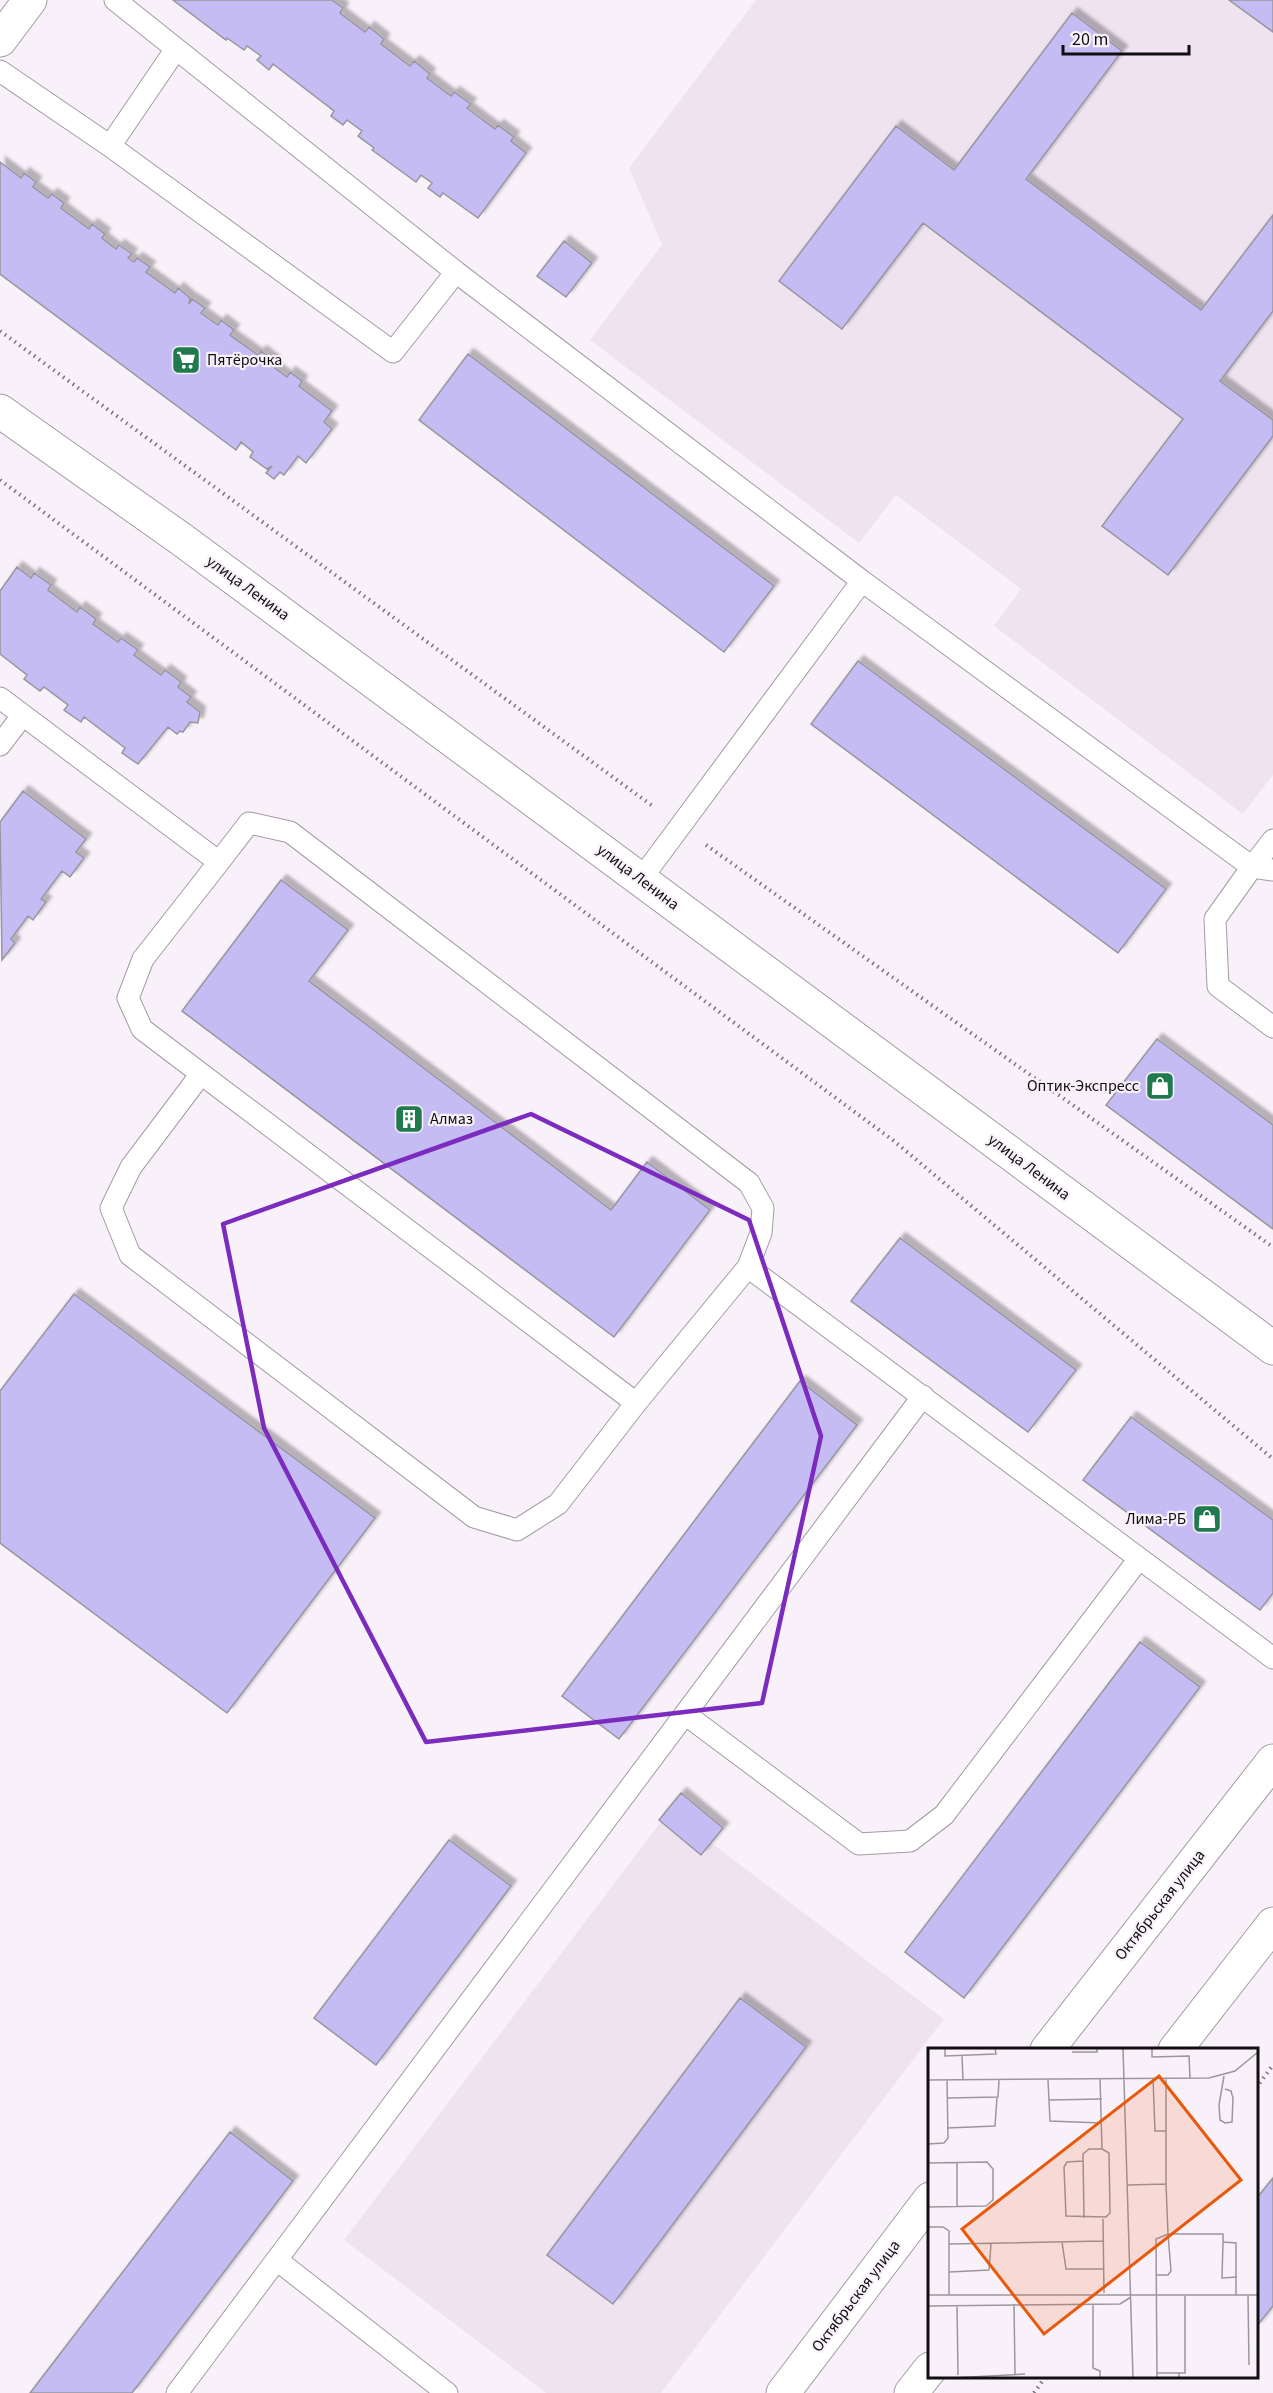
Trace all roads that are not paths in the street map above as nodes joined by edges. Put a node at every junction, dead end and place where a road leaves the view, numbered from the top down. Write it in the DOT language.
graph roads {
  1 [pos="30,0"];
  2 [pos="114,0"];
  3 [pos="0,40"];
  4 [pos="176,49"];
  5 [pos="0,71"];
  6 [pos="110,146"];
  7 [pos="456,272"];
  8 [pos="0,411"];
  9 [pos="862,581"];
  10 [pos="0,698"];
  11 [pos="22,716"];
  12 [pos="0,745"];
  13 [pos="1273,840"];
  14 [pos="219,862"];
  15 [pos="1263,869"];
  16 [pos="641,879"];
  17 [pos="1273,1027"];
  18 [pos="201,1074"];
  19 [pos="748,1267"];
  20 [pos="1273,1348"];
  21 [pos="923,1396"];
  22 [pos="636,1402"];
  23 [pos="1138,1560"];
  24 [pos="1273,1658"];
  25 [pos="685,1714"];
  26 [pos="1273,1761"];
  27 [pos="1273,1924"];
  28 [pos="1048,2048"];
  29 [pos="1176,2048"];
  30 [pos="928,2203"];
  31 [pos="276,2260"];
  32 [pos="928,2371"];
  33 [pos="177,2393"];
  34 [pos="447,2393"];
  35 [pos="783,2393"];
  36 [pos="911,2393"];
  1 -- 3 [label="street"];
  2 -- 4 [label="lane"];
  4 -- 6 [label="lane"];
  4 -- 7 [label="lane"];
  5 -- 6 [label="lane"];
  6 -- 7 [label="lane"];
  7 -- 9 [label="lane"];
  8 -- 16 [label="street, улица Ленина"];
  9 -- 15 [label="lane"];
  9 -- 16 [label="lane"];
  10 -- 11 [label="lane"];
  11 -- 12 [label="lane"];
  11 -- 14 [label="lane"];
  13 -- 15 [label="lane"];
  14 -- 18 [label="lane"];
  14 -- 19 [label="lane"];
  15 -- 17 [label="lane"];
  16 -- 20 [label="street, улица Ленина"];
  18 -- 22 [label="lane"];
  18 -- 22 [label="lane"];
  19 -- 21 [label="lane"];
  19 -- 22 [label="lane"];
  21 -- 23 [label="lane"];
  21 -- 25 [label="lane"];
  23 -- 24 [label="lane"];
  23 -- 25 [label="lane"];
  25 -- 31 [label="lane"];
  26 -- 28 [label="street, Октябрьская улица"];
  27 -- 29 [label="street"];
  30 -- 35 [label="street, Октябрьская улица"];
  31 -- 33 [label="lane"];
  31 -- 34 [label="lane"];
  32 -- 36 [label="street"];
}
